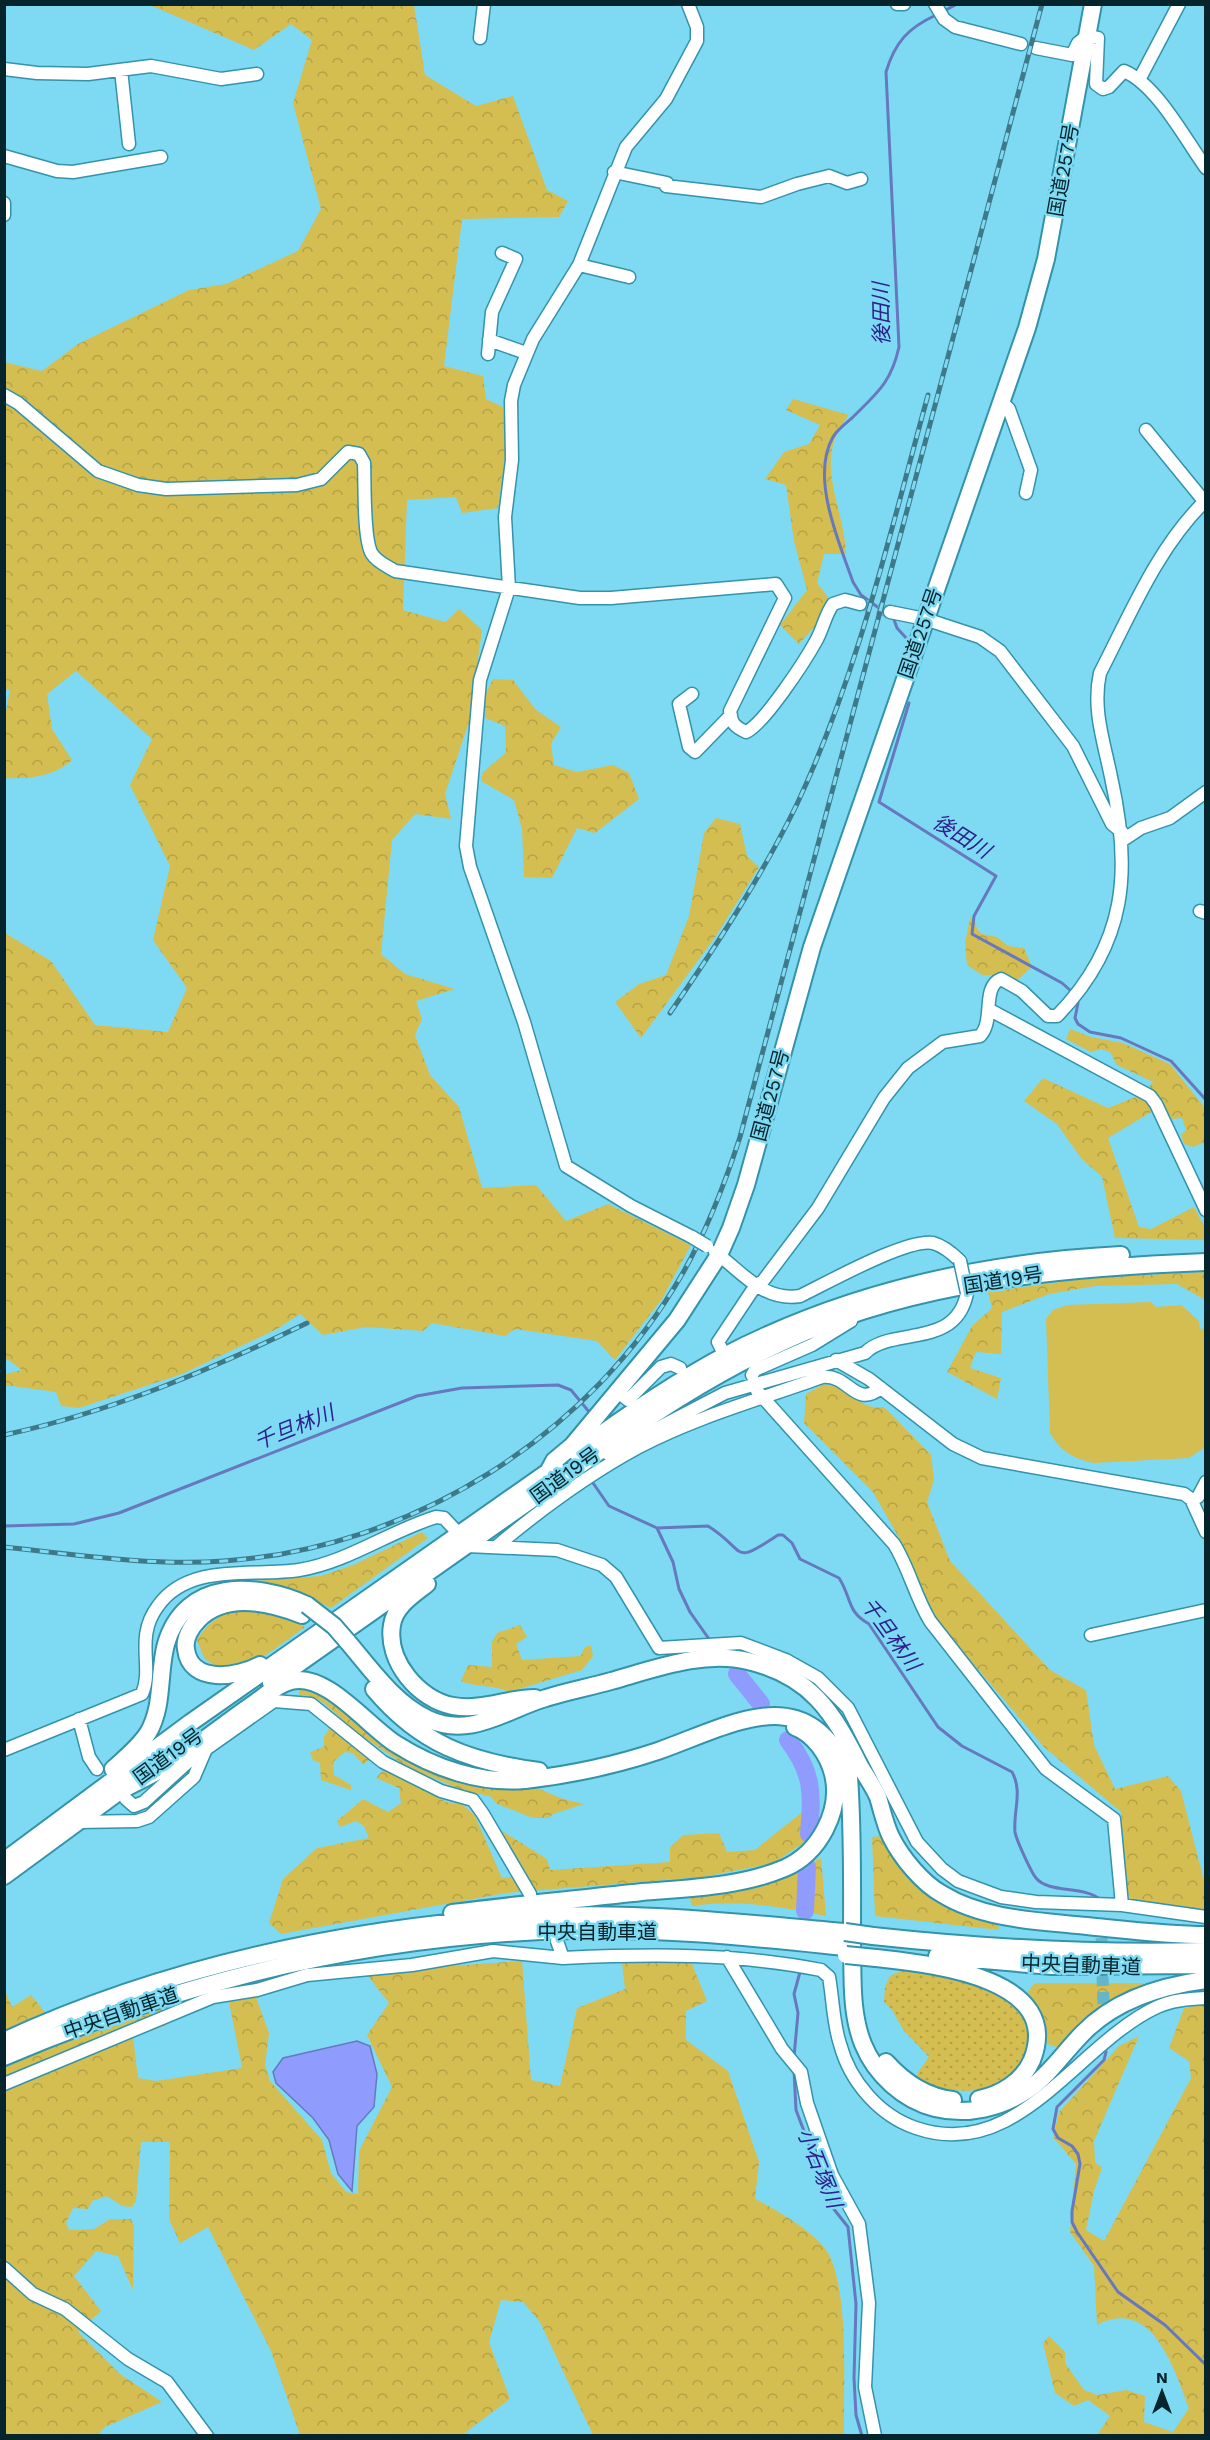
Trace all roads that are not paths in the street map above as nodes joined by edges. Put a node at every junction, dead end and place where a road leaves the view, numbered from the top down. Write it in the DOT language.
graph roads {
  1 [pos="484,4"];
  2 [pos="688,4"];
  3 [pos="904,4"];
  4 [pos="1093,4"];
  5 [pos="1179,4"];
  6 [pos="898,5"];
  7 [pos="936,6"];
  8 [pos="1087,36"];
  9 [pos="480,38"];
  10 [pos="1021,44"];
  11 [pos="1036,48"];
  12 [pos="4,69"];
  13 [pos="121,70"];
  14 [pos="257,74"];
  15 [pos="1139,80"];
  16 [pos="129,144"];
  17 [pos="4,156"];
  18 [pos="161,157"];
  19 [pos="1206,168"];
  20 [pos="614,172"];
  21 [pos="861,179"];
  22 [pos="4,203"];
  23 [pos="4,215"];
  24 [pos="502,253"];
  25 [pos="579,265"];
  26 [pos="629,277"];
  27 [pos="489,340"];
  28 [pos="526,353"];
  29 [pos="488,354"];
  30 [pos="4,395"];
  31 [pos="1001,401"];
  32 [pos="1146,430"];
  33 [pos="1026,493"];
  34 [pos="1205,501"];
  35 [pos="509,588"];
  36 [pos="860,604"];
  37 [pos="890,612"];
  38 [pos="925,619"];
  39 [pos="692,694"];
  40 [pos="731,715"];
  41 [pos="1206,792"];
  42 [pos="1123,836"];
  43 [pos="990,1010"];
  44 [pos="1206,1210"];
  45 [pos="713,1250"];
  46 [pos="1206,1251"];
  47 [pos="1206,1262"];
  48 [pos="756,1285"];
  49 [pos="873,1309"];
  50 [pos="865,1353"];
  51 [pos="725,1356"];
  52 [pos="836,1360"];
  53 [pos="680,1368"];
  54 [pos="752,1375"];
  55 [pos="869,1379"];
  56 [pos="881,1388"];
  57 [pos="760,1395"];
  58 [pos="628,1400"];
  59 [pos="548,1472"];
  60 [pos="567,1474"];
  61 [pos="1206,1482"];
  62 [pos="1198,1498"];
  63 [pos="1206,1532"];
  64 [pos="468,1541"];
  65 [pos="497,1546"];
  66 [pos="420,1562"];
  67 [pos="304,1610"];
  68 [pos="1206,1610"];
  69 [pos="1091,1635"];
  70 [pos="343,1644"];
  71 [pos="543,1699"];
  72 [pos="78,1719"];
  73 [pos="746,1721"];
  74 [pos="849,1743"];
  75 [pos="207,1748"];
  76 [pos="4,1750"];
  77 [pos="97,1769"];
  78 [pos="567,1773"];
  79 [pos="123,1795"];
  80 [pos="78,1822"];
  81 [pos="10,1858"];
  82 [pos="4,1876"];
  83 [pos="530,1894"];
  84 [pos="1122,1905"];
  85 [pos="1100,1906"];
  86 [pos="1206,1917"];
  87 [pos="1101,1919"];
  88 [pos="1206,1935"];
  89 [pos="334,1940"];
  90 [pos="557,1941"];
  91 [pos="846,1945"];
  92 [pos="875,1948"];
  93 [pos="1206,1951"];
  94 [pos="727,1957"];
  95 [pos="563,1958"];
  96 [pos="1206,1965"];
  97 [pos="1206,1980"];
  98 [pos="1206,1998"];
  99 [pos="1104,2026"];
  100 [pos="1110,2039"];
  101 [pos="4,2041"];
  102 [pos="4,2057"];
  103 [pos="4,2084"];
  104 [pos="4,2268"];
  105 [pos="207,2436"];
  106 [pos="875,2436"];
  1 -- 9 [label="street"];
  2 -- 20 [label="street"];
  3 -- 6 [label="street"];
  4 -- 8 [label="highway, 国道257号"];
  5 -- 15 [label="street"];
  7 -- 10 [label="street"];
  8 -- 11 [label="street"];
  8 -- 15 [label="street"];
  8 -- 31 [label="highway, 国道257号"];
  12 -- 13 [label="street"];
  13 -- 14 [label="street"];
  13 -- 16 [label="street"];
  15 -- 19 [label="street"];
  17 -- 18 [label="street"];
  20 -- 21 [label="street"];
  20 -- 25 [label="street"];
  22 -- 23 [label="street"];
  24 -- 27 [label="street"];
  25 -- 26 [label="street"];
  25 -- 28 [label="street"];
  27 -- 28 [label="street"];
  27 -- 29 [label="street"];
  28 -- 35 [label="street"];
  30 -- 35 [label="street"];
  31 -- 33 [label="street"];
  31 -- 38 [label="highway, 国道257号"];
  32 -- 34 [label="street"];
  34 -- 42 [label="street"];
  35 -- 40 [label="street"];
  35 -- 45 [label="street, bridge"];
  36 -- 40 [label="street"];
  37 -- 38 [label="street"];
  38 -- 42 [label="street"];
  38 -- 45 [label="highway, 国道257号"];
  39 -- 40 [label="street"];
  41 -- 42 [label="street"];
  42 -- 43 [label="street"];
  43 -- 44 [label="street"];
  43 -- 48 [label="street"];
  45 -- 48 [label="street"];
  45 -- 58 [label="highway, 国道257号"];
  46 -- 51 [label="highway, 国道19号"];
  47 -- 49 [label="highway, 国道19号"];
  48 -- 50 [label="street, bridge"];
  48 -- 51 [label="street"];
  49 -- 54 [label="street"];
  49 -- 60 [label="highway, 国道19号"];
  50 -- 52 [label="street"];
  50 -- 55 [label="street"];
  51 -- 58 [label="highway, 国道19号"];
  52 -- 55 [label="street"];
  52 -- 60 [label="street"];
  53 -- 58 [label="street"];
  55 -- 56 [label="street"];
  56 -- 57 [label="street"];
  56 -- 62 [label="street"];
  57 -- 65 [label="street"];
  57 -- 84 [label="street"];
  58 -- 59 [label="highway, 国道19号"];
  58 -- 59 [label="highway"];
  59 -- 64 [label="highway, 国道19号"];
  60 -- 64 [label="highway, 国道19号"];
  61 -- 62 [label="street"];
  62 -- 63 [label="street"];
  64 -- 65 [label="street"];
  64 -- 66 [label="highway, 国道19号"];
  64 -- 71 [label="highway"];
  64 -- 72 [label="street"];
  64 -- 79 [label="highway, 国道19号"];
  65 -- 85 [label="street"];
  66 -- 67 [label="highway"];
  66 -- 81 [label="highway, 国道19号"];
  67 -- 70 [label="highway"];
  67 -- 81 [label="highway"];
  68 -- 69 [label="street"];
  70 -- 71 [label="highway"];
  70 -- 78 [label="highway"];
  71 -- 74 [label="highway"];
  72 -- 76 [label="street"];
  72 -- 77 [label="street"];
  73 -- 78 [label="highway"];
  73 -- 89 [label="highway"];
  73 -- 97 [label="highway"];
  74 -- 88 [label="highway"];
  74 -- 92 [label="highway"];
  75 -- 79 [label="street"];
  75 -- 80 [label="street"];
  75 -- 83 [label="street"];
  78 -- 79 [label="highway"];
  79 -- 80 [label="highway, 国道19号"];
  80 -- 82 [label="highway, 国道19号"];
  84 -- 85 [label="street"];
  84 -- 86 [label="street"];
  85 -- 87 [label="street"];
  89 -- 91 [label="highway, 中央自動車道"];
  89 -- 101 [label="highway, 中央自動車道"];
  90 -- 95 [label="street"];
  91 -- 92 [label="highway, 中央自動車道"];
  91 -- 102 [label="highway, 中央自動車道"];
  92 -- 93 [label="highway, 中央自動車道"];
  92 -- 96 [label="highway, 中央自動車道"];
  94 -- 95 [label="street"];
  94 -- 100 [label="street"];
  94 -- 106 [label="street"];
  95 -- 103 [label="street"];
  98 -- 100 [label="street"];
  99 -- 100 [label="street"];
  104 -- 105 [label="street"];
}
